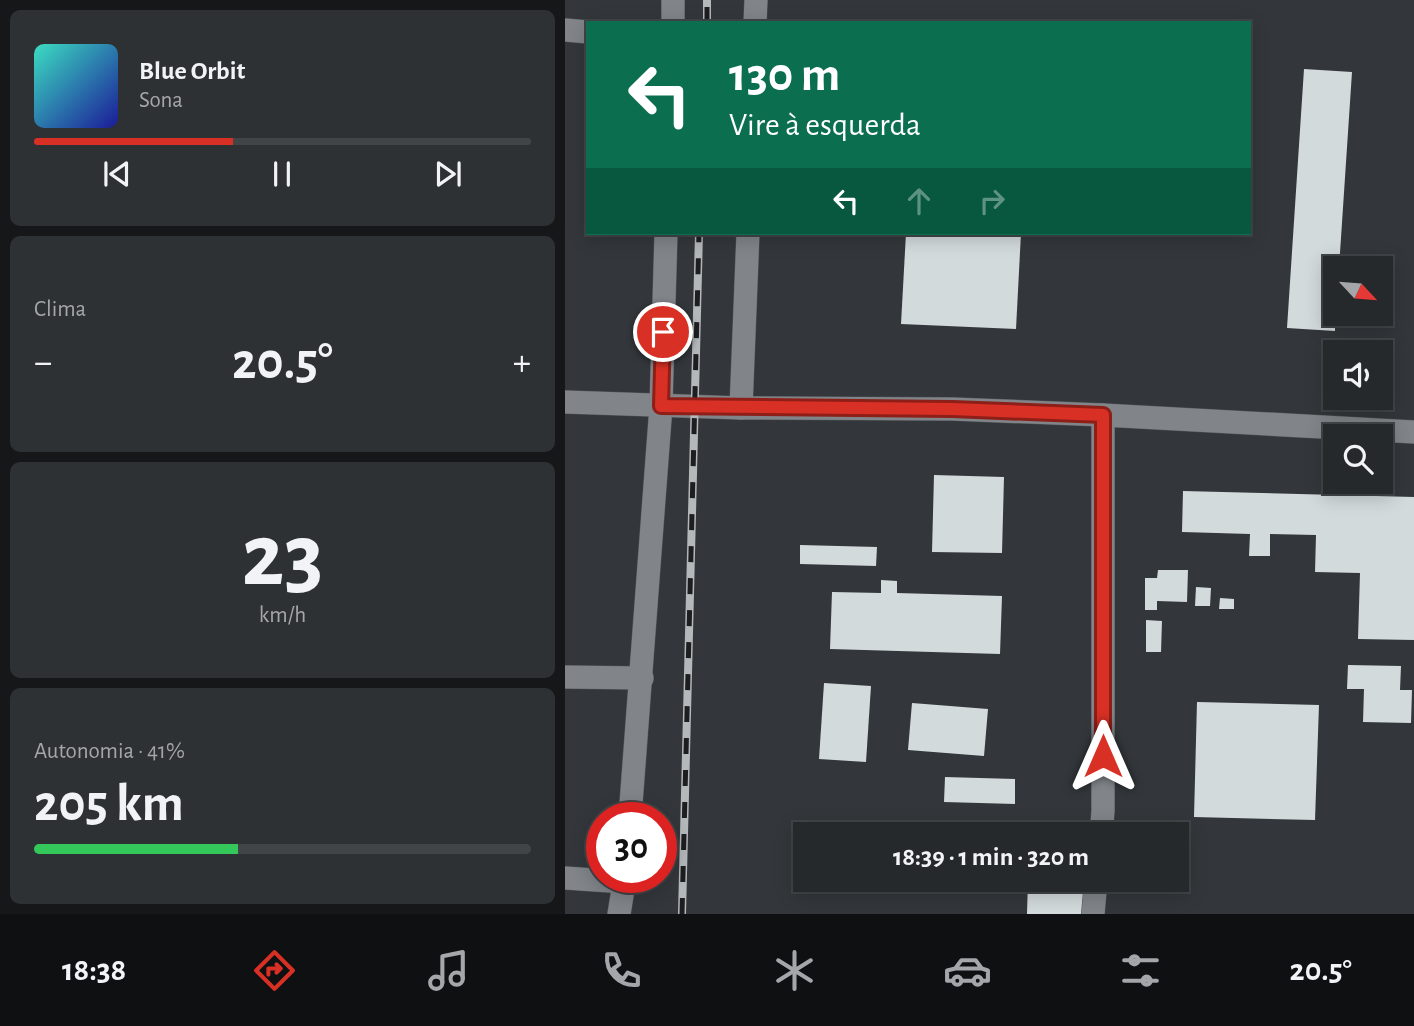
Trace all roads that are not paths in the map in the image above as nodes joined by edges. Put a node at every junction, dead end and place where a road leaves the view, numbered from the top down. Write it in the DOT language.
graph roads {
  1 [pos="673,0"];
  2 [pos="756,0"];
  3 [pos="673,21"];
  4 [pos="755,21"];
  5 [pos="565,30"];
  6 [pos="586,32"];
  7 [pos="666,235"];
  8 [pos="748,235"];
  9 [pos="565,402"];
  10 [pos="661,406"];
  11 [pos="741,408"];
  12 [pos="1103,415"];
  13 [pos="1414,432"];
  14 [pos="565,677"];
  15 [pos="642,678"];
  16 [pos="631,802"];
  17 [pos="1102,822"];
  18 [pos="565,878"];
  19 [pos="586,878"];
  20 [pos="1095,892"];
  21 [pos="623,893"];
  22 [pos="619,914"];
  23 [pos="1093,914"];
  1 -- 3 [label="street"];
  2 -- 4 [label="street"];
  5 -- 6 [label="street"];
  7 -- 10 [label="street"];
  8 -- 11 [label="street"];
  9 -- 10 [label="street"];
  10 -- 11 [label="street"];
  10 -- 15 [label="street"];
  11 -- 12 [label="street"];
  12 -- 13 [label="street"];
  12 -- 17 [label="street"];
  14 -- 15 [label="street"];
  15 -- 16 [label="street"];
  18 -- 19 [label="street"];
  20 -- 23 [label="street"];
  21 -- 22 [label="street"];
}
